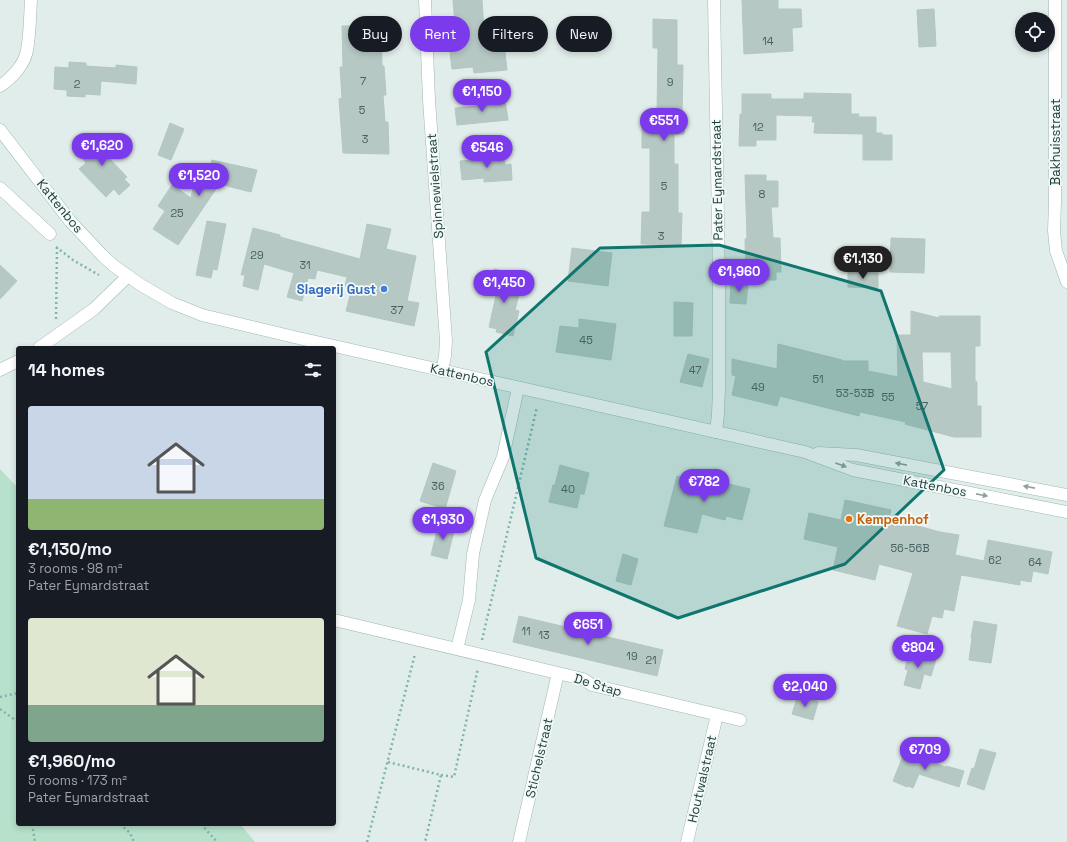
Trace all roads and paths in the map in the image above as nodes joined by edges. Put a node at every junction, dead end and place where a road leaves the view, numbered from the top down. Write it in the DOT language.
graph roads {
  1 [pos="31,0"];
  2 [pos="425,0"];
  3 [pos="714,0"];
  4 [pos="1055,0"];
  5 [pos="0,86"];
  6 [pos="0,130"];
  7 [pos="0,188"];
  8 [pos="50,234"];
  9 [pos="57,248"];
  10 [pos="128,276"];
  11 [pos="1067,282"];
  12 [pos="55,337"];
  13 [pos="42,346"];
  14 [pos="333,346"];
  15 [pos="336,347"];
  16 [pos="16,362"];
  17 [pos="0,370"];
  18 [pos="442,371"];
  19 [pos="518,388"];
  20 [pos="541,393"];
  21 [pos="716,432"];
  22 [pos="804,452"];
  23 [pos="1067,495"];
  24 [pos="1067,512"];
  25 [pos="336,620"];
  26 [pos="418,640"];
  27 [pos="457,649"];
  28 [pos="481,655"];
  29 [pos="558,673"];
  30 [pos="16,694"];
  31 [pos="0,697"];
  32 [pos="0,709"];
  33 [pos="717,715"];
  34 [pos="740,720"];
  35 [pos="16,721"];
  36 [pos="388,762"];
  37 [pos="441,775"];
  38 [pos="32,826"];
  39 [pos="122,826"];
  40 [pos="203,826"];
  41 [pos="35,842"];
  42 [pos="134,842"];
  43 [pos="218,842"];
  44 [pos="368,842"];
  45 [pos="425,842"];
  46 [pos="519,842"];
  47 [pos="687,842"];
  1 -- 5 [label="street"];
  2 -- 18 [label="street, Spinnewielstraat"];
  3 -- 21 [label="street, Pater Eymardstraat"];
  4 -- 11 [label="street, Bakhuisstraat"];
  6 -- 10 [label="street, Kattenbos"];
  7 -- 8 [label="street, Kattenbos"];
  9 -- 12 [label="path"];
  10 -- 12 [label="street"];
  10 -- 14 [label="street, Kattenbos"];
  12 -- 13 [label="street"];
  15 -- 18 [label="street, Kattenbos"];
  16 -- 17 [label="street"];
  18 -- 19 [label="street, Kattenbos"];
  19 -- 20 [label="street, Kattenbos"];
  19 -- 27 [label="street"];
  20 -- 21 [label="street, Kattenbos"];
  20 -- 28 [label="path"];
  21 -- 22 [label="street, Kattenbos"];
  23 -- 22 [label="street, Kattenbos, one-way"];
  22 -- 24 [label="street, Kattenbos, one-way"];
  25 -- 26 [label="street, De Stap"];
  26 -- 27 [label="street, De Stap"];
  26 -- 36 [label="path"];
  27 -- 28 [label="street, De Stap"];
  28 -- 29 [label="street, De Stap"];
  28 -- 37 [label="path"];
  29 -- 33 [label="street, De Stap"];
  29 -- 46 [label="street, Stichelstraat"];
  30 -- 31 [label="path"];
  32 -- 35 [label="path"];
  33 -- 34 [label="street, De Stap"];
  33 -- 47 [label="street, Houtwalstraat"];
  36 -- 37 [label="path"];
  36 -- 44 [label="path"];
  37 -- 45 [label="path"];
  38 -- 41 [label="path"];
  39 -- 42 [label="path"];
  40 -- 43 [label="path"];
}
